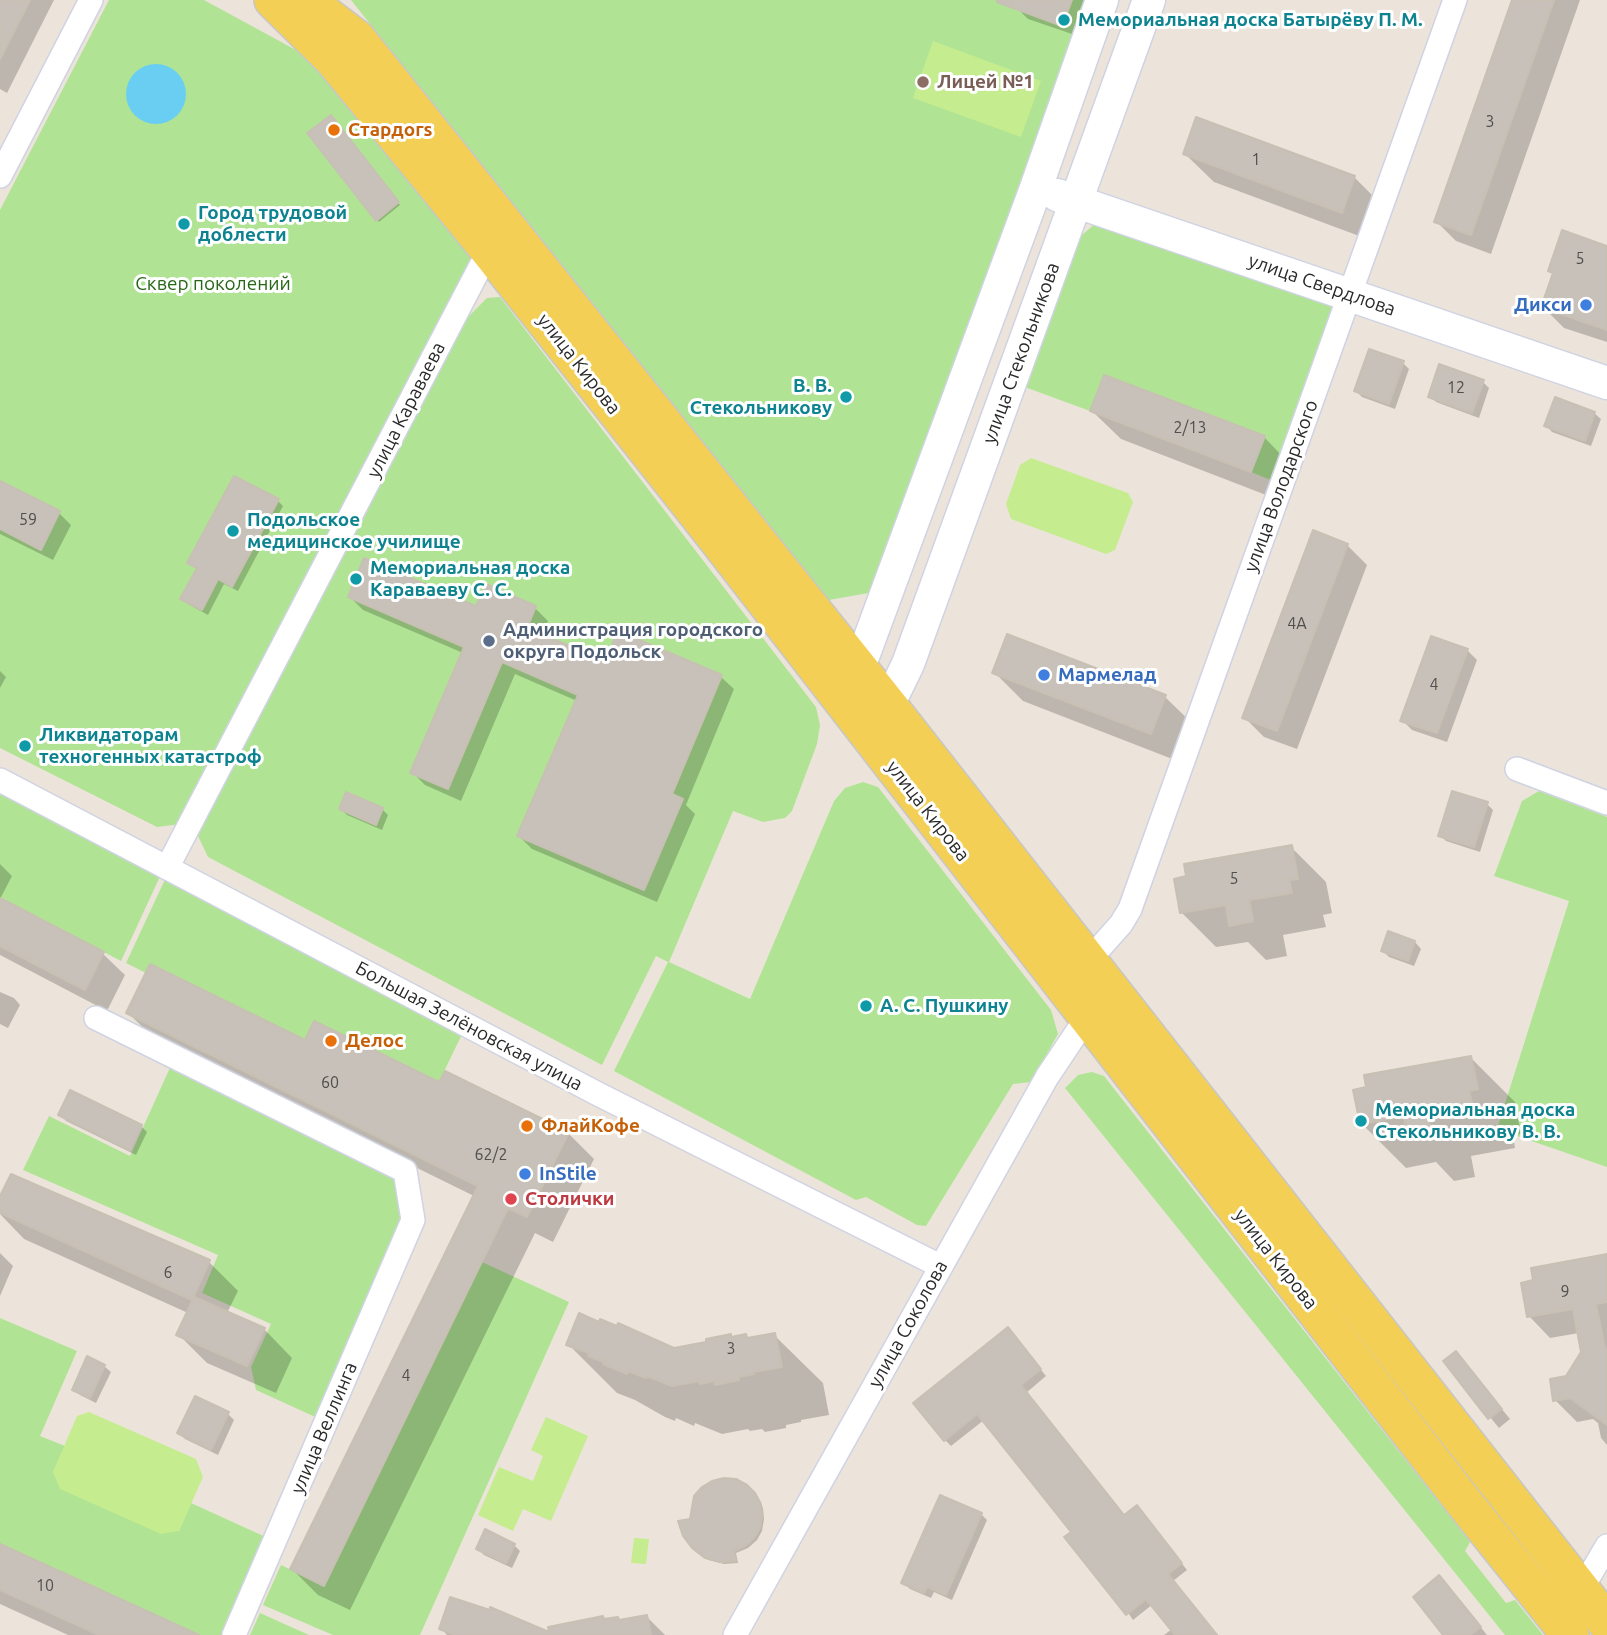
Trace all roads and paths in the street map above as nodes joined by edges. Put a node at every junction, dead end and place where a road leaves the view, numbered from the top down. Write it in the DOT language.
graph roads {
  1 [pos="91,0"];
  2 [pos="273,0"];
  3 [pos="306,0"];
  4 [pos="338,0"];
  5 [pos="1102,0"];
  6 [pos="1149,0"];
  7 [pos="1455,0"];
  8 [pos="357,39"];
  9 [pos="0,176"];
  10 [pos="1036,188"];
  11 [pos="1076,202"];
  12 [pos="489,250"];
  13 [pos="1350,294"];
  14 [pos="1607,383"];
  15 [pos="858,667"];
  16 [pos="888,705"];
  17 [pos="845,706"];
  18 [pos="869,736"];
  19 [pos="1517,769"];
  20 [pos="0,780"];
  21 [pos="1607,803"];
  22 [pos="167,867"];
  23 [pos="1099,974"];
  24 [pos="1087,1017"];
  25 [pos="96,1018"];
  26 [pos="940,1266"];
  27 [pos="1400,1359"];
  28 [pos="1370,1378"];
  29 [pos="1607,1546"];
  30 [pos="1581,1590"];
  31 [pos="1607,1623"];
  32 [pos="1607,1630"];
  33 [pos="234,1635"];
  34 [pos="735,1635"];
  35 [pos="1570,1635"];
  36 [pos="1588,1635"];
  1 -- 9 [label="street"];
  2 -- 12 [label="main road, улица Кирова"];
  3 -- 8 [label="main road, улица Кирова"];
  4 -- 8 [label="main road"];
  5 -- 10 [label="main road"];
  6 -- 11 [label="main road, улица Стекольникова"];
  7 -- 13 [label="street, улица Володарского"];
  8 -- 15 [label="main road, улица Кирова"];
  10 -- 11 [label="main road, улица Свердлова"];
  10 -- 15 [label="main road"];
  11 -- 13 [label="main road, улица Свердлова"];
  11 -- 16 [label="main road, улица Стекольникова"];
  12 -- 17 [label="main road, улица Кирова"];
  12 -- 22 [label="street, улица Караваева"];
  13 -- 14 [label="main road, улица Свердлова"];
  13 -- 23 [label="street, улица Володарского"];
  15 -- 16 [label="main road, улица Кирова"];
  15 -- 17 [label="main road"];
  15 -- 18 [label="main road"];
  16 -- 18 [label="main road, улица Стекольникова"];
  16 -- 23 [label="main road, улица Кирова"];
  17 -- 18 [label="main road, улица Кирова"];
  18 -- 24 [label="main road, улица Кирова"];
  19 -- 21 [label="street"];
  20 -- 22 [label="street, Большая Зелёновская улица"];
  22 -- 26 [label="street, Большая Зелёновская улица"];
  23 -- 24 [label="main road"];
  23 -- 27 [label="main road, улица Кирова"];
  24 -- 26 [label="street, улица Соколова"];
  24 -- 28 [label="main road, улица Кирова"];
  25 -- 33 [label="street, улица Веллинга"];
  26 -- 34 [label="street, улица Соколова"];
  27 -- 28 [label="main road"];
  27 -- 30 [label="main road, улица Кирова"];
  28 -- 35 [label="main road, улица Кирова"];
  29 -- 30 [label="street"];
  30 -- 31 [label="main road, улица Кирова"];
  32 -- 36 [label="main road"];
}
